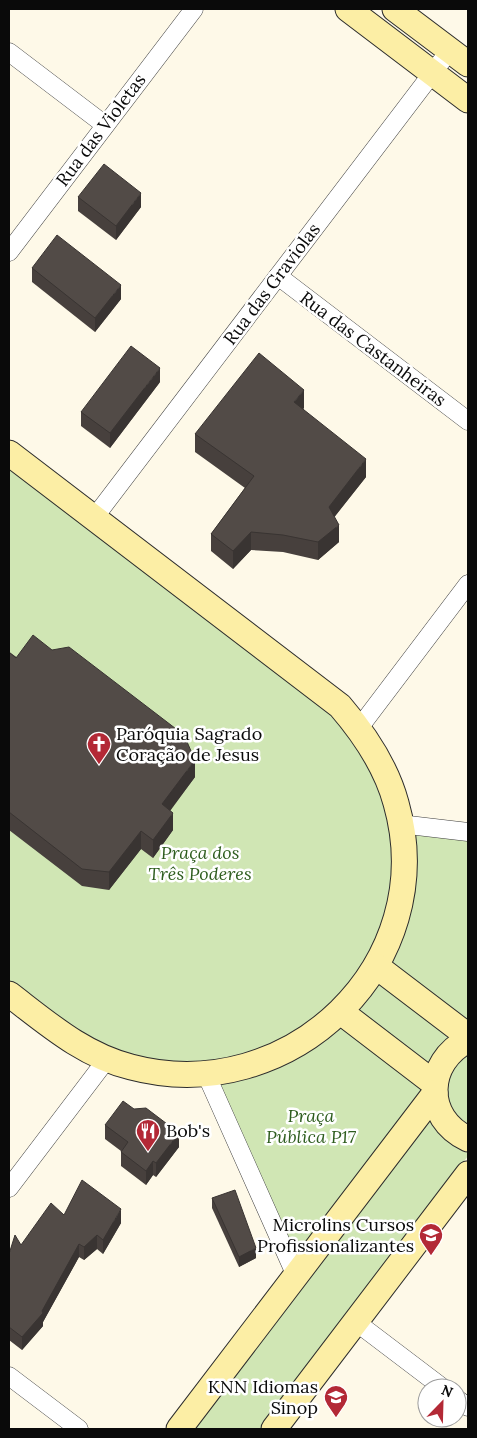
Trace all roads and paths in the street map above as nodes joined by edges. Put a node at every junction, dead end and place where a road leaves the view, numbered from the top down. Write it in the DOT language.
graph roads {
  1 [pos="194,9"];
  2 [pos="348,9"];
  3 [pos="396,9"];
  4 [pos="9,52"];
  5 [pos="459,57"];
  6 [pos="433,73"];
  7 [pos="468,100"];
  8 [pos="105,125"];
  9 [pos="9,252"];
  10 [pos="278,276"];
  11 [pos="468,421"];
  12 [pos="9,453"];
  13 [pos="94,518"];
  14 [pos="468,584"];
  15 [pos="359,728"];
  16 [pos="400,824"];
  17 [pos="468,832"];
  18 [pos="376,966"];
  19 [pos="9,994"];
  20 [pos="341,1012"];
  21 [pos="468,1036"];
  22 [pos="468,1040"];
  23 [pos="107,1059"];
  24 [pos="206,1074"];
  25 [pos="435,1088"];
  26 [pos="468,1139"];
  27 [pos="468,1174"];
  28 [pos="9,1188"];
  29 [pos="296,1276"];
  30 [pos="356,1322"];
  31 [pos="9,1376"];
  32 [pos="430,1378"];
  33 [pos="79,1429"];
  34 [pos="179,1429"];
  35 [pos="274,1429"];
  1 -- 8 [label="street, Rua das Violetas"];
  2 -- 6 [label="main road"];
  3 -- 5 [label="main road"];
  4 -- 8 [label="street"];
  5 -- 6 [label="street, Rua das Graviolas"];
  6 -- 7 [label="main road"];
  6 -- 10 [label="street, Rua das Graviolas"];
  8 -- 9 [label="street, Rua das Violetas"];
  10 -- 11 [label="street, Rua das Castanheiras"];
  10 -- 13 [label="street, Rua das Graviolas"];
  12 -- 13 [label="main road"];
  13 -- 15 [label="main road"];
  14 -- 15 [label="street"];
  15 -- 16 [label="main road"];
  16 -- 17 [label="street"];
  16 -- 18 [label="main road"];
  18 -- 20 [label="main road"];
  18 -- 21 [label="main road"];
  19 -- 23 [label="main road"];
  20 -- 24 [label="main road"];
  20 -- 25 [label="main road"];
  22 -- 25 [label="main road"];
  23 -- 24 [label="main road"];
  23 -- 28 [label="street"];
  24 -- 29 [label="street"];
  25 -- 26 [label="main road"];
  25 -- 29 [label="main road"];
  27 -- 30 [label="main road"];
  29 -- 34 [label="main road"];
  30 -- 32 [label="street"];
  30 -- 35 [label="main road"];
  31 -- 33 [label="street"];
}
